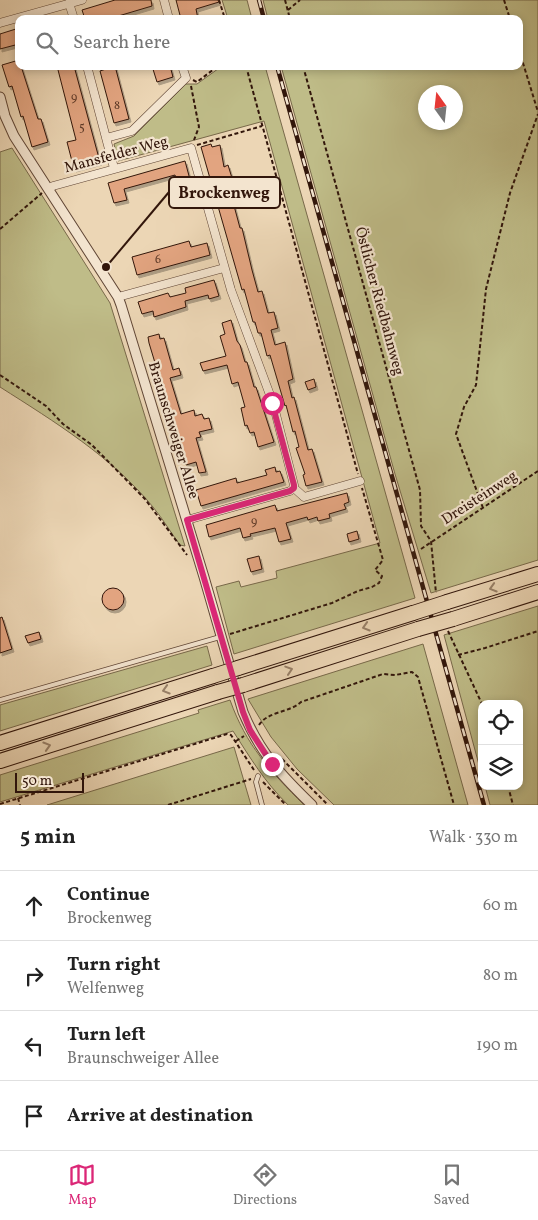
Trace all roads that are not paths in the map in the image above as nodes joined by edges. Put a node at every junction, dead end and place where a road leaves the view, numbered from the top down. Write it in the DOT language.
graph roads {
  1 [pos="82,0"];
  2 [pos="164,0"];
  3 [pos="70,3"];
  4 [pos="26,15"];
  5 [pos="73,15"];
  6 [pos="168,15"];
  7 [pos="15,18"];
  8 [pos="0,22"];
  9 [pos="88,70"];
  10 [pos="183,70"];
  11 [pos="0,97"];
  12 [pos="106,138"];
  13 [pos="114,168"];
  14 [pos="48,189"];
  15 [pos="224,268"];
  16 [pos="118,297"];
  17 [pos="360,481"];
  18 [pos="294,488"];
  19 [pos="187,520"];
  20 [pos="538,574"];
  21 [pos="538,592"];
  22 [pos="223,636"];
  23 [pos="0,700"];
  24 [pos="0,743"];
  25 [pos="0,761"];
  26 [pos="258,776"];
  27 [pos="262,805"];
  28 [pos="312,805"];
  1 -- 3 [label="street"];
  2 -- 6 [label="street"];
  3 -- 4 [label="street"];
  3 -- 5 [label="street"];
  7 -- 8 [label="street"];
  9 -- 12 [label="street"];
  10 -- 12 [label="street"];
  11 -- 14 [label="street, Braunschweiger Allee"];
  12 -- 13 [label="street"];
  13 -- 14 [label="street, Mansfelder Weg"];
  13 -- 15 [label="street, Mansfelder Weg"];
  14 -- 16 [label="street, Braunschweiger Allee"];
  15 -- 16 [label="street"];
  15 -- 18 [label="street"];
  16 -- 19 [label="street, Braunschweiger Allee"];
  17 -- 18 [label="street"];
  18 -- 19 [label="street"];
  19 -- 22 [label="street, Braunschweiger Allee"];
  20 -- 24 [label="highway, one-way, bridge"];
  25 -- 21 [label="highway, one-way, bridge"];
  22 -- 23 [label="lane"];
  22 -- 28 [label="street, Braunschweiger Allee"];
  26 -- 27 [label="lane"];
}
